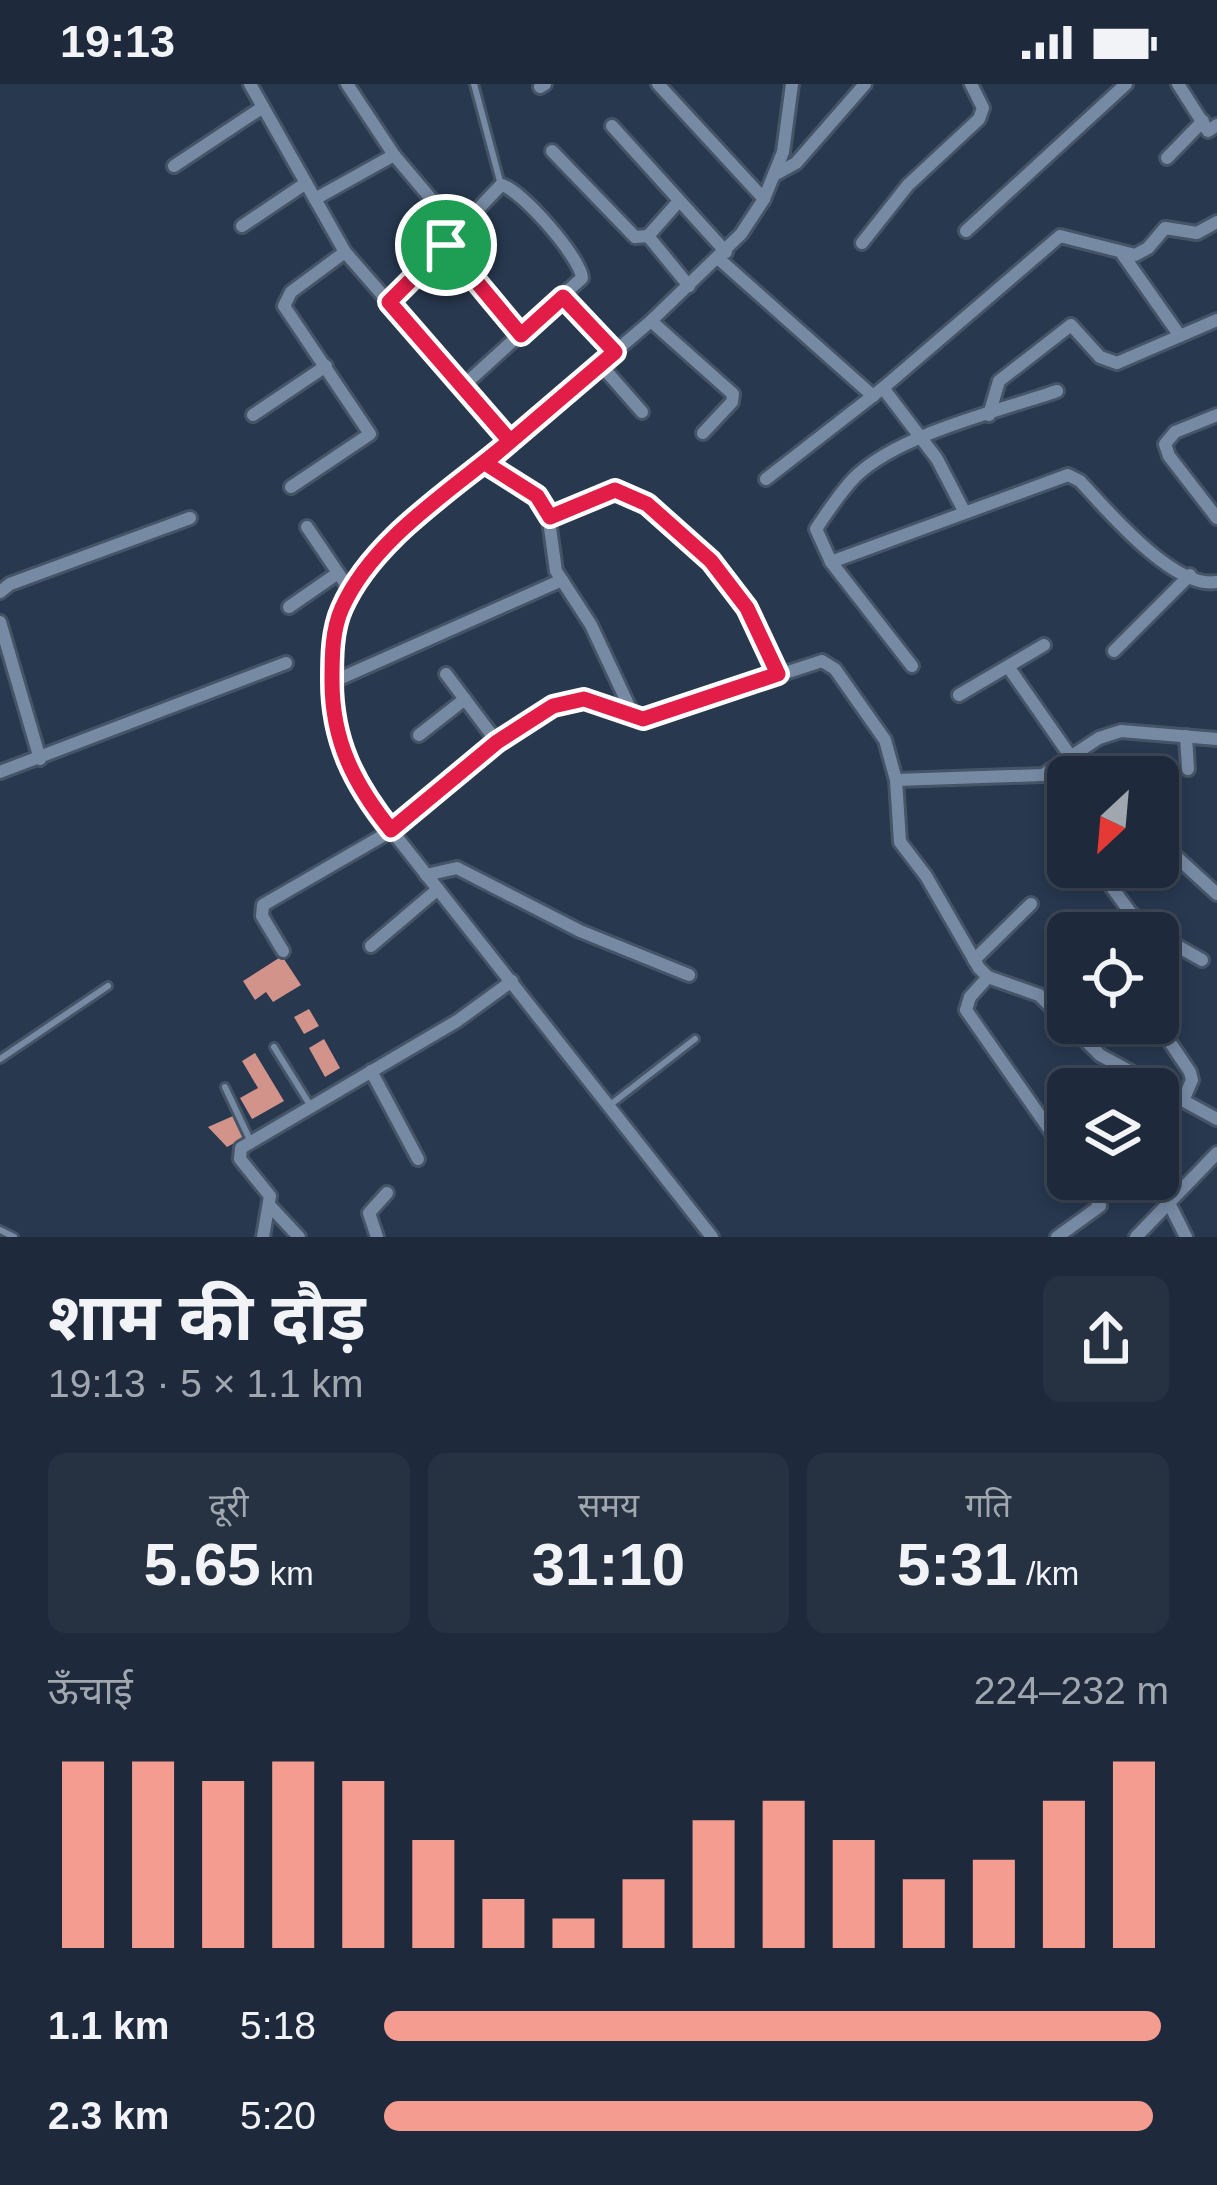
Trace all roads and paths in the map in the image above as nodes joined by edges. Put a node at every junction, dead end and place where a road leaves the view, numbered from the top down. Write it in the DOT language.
graph roads {
  1 [pos="250,84"];
  2 [pos="347,84"];
  3 [pos="474,84"];
  4 [pos="658,84"];
  5 [pos="792,84"];
  6 [pos="865,84"];
  7 [pos="971,84"];
  8 [pos="1126,84"];
  9 [pos="1178,84"];
  10 [pos="262,106"];
  11 [pos="612,126"];
  12 [pos="1209,126"];
  13 [pos="1217,144"];
  14 [pos="552,152"];
  15 [pos="394,155"];
  16 [pos="1166,158"];
  17 [pos="174,166"];
  18 [pos="774,175"];
  19 [pos="306,183"];
  20 [pos="501,185"];
  21 [pos="315,199"];
  22 [pos="764,199"];
  23 [pos="680,200"];
  24 [pos="1217,222"];
  25 [pos="242,226"];
  26 [pos="459,232"];
  27 [pos="966,232"];
  28 [pos="648,236"];
  29 [pos="862,243"];
  30 [pos="446,245"];
  31 [pos="345,252"];
  32 [pos="1123,254"];
  33 [pos="722,255"];
  34 [pos="689,286"];
  35 [pos="563,297"];
  36 [pos="389,302"];
  37 [pos="1217,320"];
  38 [pos="651,321"];
  39 [pos="521,335"];
  40 [pos="1180,337"];
  41 [pos="615,352"];
  42 [pos="600,364"];
  43 [pos="326,366"];
  44 [pos="462,387"];
  45 [pos="1057,391"];
  46 [pos="878,392"];
  47 [pos="642,412"];
  48 [pos="253,415"];
  49 [pos="989,415"];
  50 [pos="1217,415"];
  51 [pos="703,433"];
  52 [pos="922,439"];
  53 [pos="510,441"];
  54 [pos="485,463"];
  55 [pos="766,479"];
  56 [pos="291,487"];
  57 [pos="1217,491"];
  58 [pos="1201,498"];
  59 [pos="964,511"];
  60 [pos="550,517"];
  61 [pos="190,518"];
  62 [pos="1217,518"];
  63 [pos="307,527"];
  64 [pos="831,562"];
  65 [pos="338,574"];
  66 [pos="1190,575"];
  67 [pos="562,580"];
  68 [pos="1217,583"];
  69 [pos="0,592"];
  70 [pos="351,592"];
  71 [pos="289,607"];
  72 [pos="0,622"];
  73 [pos="1044,645"];
  74 [pos="1114,651"];
  75 [pos="286,663"];
  76 [pos="912,667"];
  77 [pos="1009,668"];
  78 [pos="446,674"];
  79 [pos="778,674"];
  80 [pos="332,682"];
  81 [pos="959,695"];
  82 [pos="465,699"];
  83 [pos="635,719"];
  84 [pos="419,735"];
  85 [pos="1186,736"];
  86 [pos="1217,740"];
  87 [pos="497,742"];
  88 [pos="1060,756"];
  89 [pos="1080,756"];
  90 [pos="40,759"];
  91 [pos="1188,769"];
  92 [pos="0,772"];
  93 [pos="1047,773"];
  94 [pos="896,780"];
  95 [pos="391,830"];
  96 [pos="1179,861"];
  97 [pos="426,875"];
  98 [pos="1217,876"];
  99 [pos="1203,884"];
  100 [pos="438,889"];
  101 [pos="1217,894"];
  102 [pos="1031,904"];
  103 [pos="371,946"];
  104 [pos="1179,947"];
  105 [pos="284,951"];
  106 [pos="974,960"];
  107 [pos="1202,960"];
  108 [pos="689,976"];
  109 [pos="988,976"];
  110 [pos="512,981"];
  111 [pos="108,986"];
  112 [pos="694,1040"];
  113 [pos="1171,1044"];
  114 [pos="274,1047"];
  115 [pos="0,1059"];
  116 [pos="370,1071"];
  117 [pos="225,1087"];
  118 [pos="1183,1101"];
  119 [pos="310,1105"];
  120 [pos="610,1105"];
  121 [pos="1217,1119"];
  122 [pos="1047,1126"];
  123 [pos="250,1140"];
  124 [pos="1217,1153"];
  125 [pos="418,1159"];
  126 [pos="387,1193"];
  127 [pos="1096,1200"];
  128 [pos="1170,1205"];
  129 [pos="269,1206"];
  130 [pos="0,1230"];
  131 [pos="704,1234"];
  132 [pos="14,1237"];
  133 [pos="263,1237"];
  134 [pos="299,1237"];
  135 [pos="376,1237"];
  136 [pos="1057,1237"];
  137 [pos="1136,1237"];
  138 [pos="1186,1237"];
  1 -- 10 [label="street"];
  2 -- 15 [label="street"];
  3 -- 20 [label="lane"];
  4 -- 22 [label="street"];
  5 -- 18 [label="street"];
  6 -- 18 [label="street"];
  7 -- 29 [label="street"];
  8 -- 27 [label="street"];
  9 -- 12 [label="street"];
  10 -- 17 [label="street"];
  10 -- 19 [label="street"];
  11 -- 23 [label="street"];
  12 -- 13 [label="street"];
  12 -- 16 [label="street"];
  14 -- 28 [label="street"];
  15 -- 21 [label="street"];
  15 -- 26 [label="street"];
  18 -- 22 [label="street"];
  19 -- 21 [label="street"];
  19 -- 25 [label="street"];
  20 -- 26 [label="street"];
  20 -- 35 [label="street"];
  21 -- 31 [label="street"];
  22 -- 33 [label="street"];
  23 -- 28 [label="street"];
  23 -- 33 [label="street"];
  24 -- 32 [label="street"];
  26 -- 30 [label="street"];
  28 -- 34 [label="street"];
  30 -- 36 [label="street"];
  30 -- 39 [label="street"];
  31 -- 36 [label="street"];
  31 -- 43 [label="street"];
  32 -- 40 [label="street"];
  32 -- 46 [label="street"];
  33 -- 34 [label="street"];
  33 -- 46 [label="street"];
  34 -- 38 [label="street"];
  35 -- 39 [label="street"];
  35 -- 41 [label="street"];
  36 -- 44 [label="street"];
  37 -- 40 [label="street"];
  38 -- 41 [label="street"];
  38 -- 51 [label="street"];
  39 -- 44 [label="street"];
  40 -- 49 [label="street"];
  41 -- 42 [label="street"];
  42 -- 47 [label="street"];
  42 -- 53 [label="street"];
  43 -- 48 [label="street"];
  43 -- 56 [label="street"];
  44 -- 53 [label="street"];
  45 -- 49 [label="street"];
  46 -- 52 [label="street"];
  46 -- 55 [label="street"];
  49 -- 52 [label="street"];
  50 -- 58 [label="street"];
  52 -- 59 [label="street"];
  52 -- 64 [label="street"];
  53 -- 54 [label="street"];
  54 -- 60 [label="street"];
  54 -- 70 [label="street"];
  57 -- 58 [label="street"];
  58 -- 62 [label="street"];
  59 -- 64 [label="street"];
  59 -- 66 [label="street"];
  60 -- 67 [label="street"];
  60 -- 79 [label="street"];
  61 -- 69 [label="street"];
  63 -- 65 [label="street"];
  64 -- 76 [label="street"];
  65 -- 70 [label="street"];
  65 -- 71 [label="street"];
  66 -- 68 [label="street"];
  66 -- 74 [label="street"];
  67 -- 80 [label="street"];
  67 -- 83 [label="street"];
  70 -- 80 [label="street"];
  72 -- 90 [label="street"];
  73 -- 77 [label="street"];
  75 -- 90 [label="street"];
  77 -- 81 [label="street"];
  77 -- 88 [label="street"];
  78 -- 82 [label="street"];
  79 -- 83 [label="street"];
  79 -- 94 [label="street"];
  80 -- 95 [label="street"];
  82 -- 84 [label="street"];
  82 -- 87 [label="street"];
  83 -- 87 [label="street"];
  85 -- 86 [label="street"];
  85 -- 89 [label="street"];
  85 -- 91 [label="street"];
  87 -- 95 [label="street"];
  90 -- 92 [label="street"];
  93 -- 94 [label="street"];
  94 -- 106 [label="street"];
  95 -- 97 [label="street"];
  95 -- 105 [label="street"];
  96 -- 99 [label="street"];
  97 -- 100 [label="street"];
  97 -- 108 [label="street"];
  98 -- 99 [label="street"];
  99 -- 101 [label="street"];
  100 -- 103 [label="street"];
  100 -- 110 [label="street"];
  102 -- 106 [label="street"];
  104 -- 107 [label="street"];
  106 -- 109 [label="street"];
  109 -- 118 [label="street"];
  109 -- 122 [label="street"];
  110 -- 116 [label="street"];
  110 -- 120 [label="street"];
  111 -- 115 [label="lane"];
  112 -- 120 [label="lane"];
  113 -- 118 [label="street"];
  114 -- 119 [label="lane"];
  116 -- 119 [label="street"];
  116 -- 125 [label="street"];
  117 -- 123 [label="lane"];
  118 -- 121 [label="street"];
  119 -- 123 [label="street"];
  120 -- 131 [label="street"];
  123 -- 129 [label="street"];
  124 -- 128 [label="street"];
  126 -- 135 [label="street"];
  127 -- 136 [label="street"];
  128 -- 137 [label="street"];
  128 -- 138 [label="street"];
  129 -- 133 [label="street"];
  129 -- 134 [label="street"];
  130 -- 132 [label="lane"];
}
